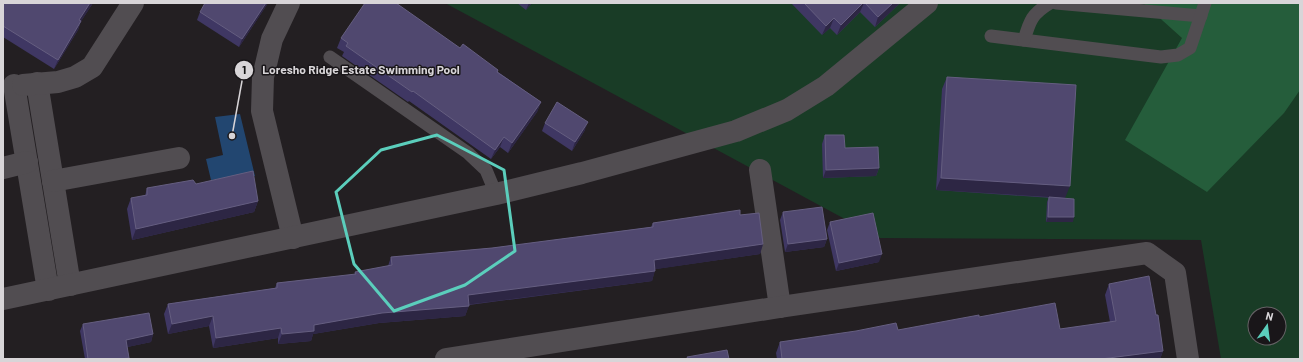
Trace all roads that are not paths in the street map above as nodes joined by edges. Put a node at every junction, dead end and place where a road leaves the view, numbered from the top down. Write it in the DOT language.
graph roads {
  1 [pos="133,3"];
  2 [pos="289,3"];
  3 [pos="927,3"];
  4 [pos="1050,3"];
  5 [pos="1056,3"];
  6 [pos="1205,3"];
  7 [pos="1201,16"];
  8 [pos="991,36"];
  9 [pos="1024,40"];
  10 [pos="330,57"];
  11 [pos="37,83"];
  12 [pos="9,86"];
  13 [pos="179,158"];
  14 [pos="27,162"];
  15 [pos="3,168"];
  16 [pos="760,170"];
  17 [pos="53,181"];
  18 [pos="496,194"];
  19 [pos="293,238"];
  20 [pos="70,285"];
  21 [pos="48,290"];
  22 [pos="3,299"];
  23 [pos="780,307"];
  24 [pos="446,359"];
  25 [pos="1188,359"];
  1 -- 11 [label="street"];
  2 -- 19 [label="street"];
  3 -- 18 [label="street"];
  4 -- 9 [label="lane"];
  5 -- 7 [label="lane"];
  6 -- 7 [label="lane"];
  7 -- 9 [label="lane"];
  8 -- 9 [label="lane"];
  10 -- 18 [label="lane"];
  11 -- 12 [label="street"];
  11 -- 17 [label="street"];
  12 -- 14 [label="street"];
  13 -- 17 [label="street"];
  14 -- 15 [label="street"];
  14 -- 21 [label="street"];
  16 -- 23 [label="street"];
  17 -- 20 [label="street"];
  18 -- 19 [label="street"];
  19 -- 20 [label="street"];
  20 -- 21 [label="street"];
  21 -- 22 [label="street"];
  23 -- 24 [label="street"];
  23 -- 25 [label="street"];
}
